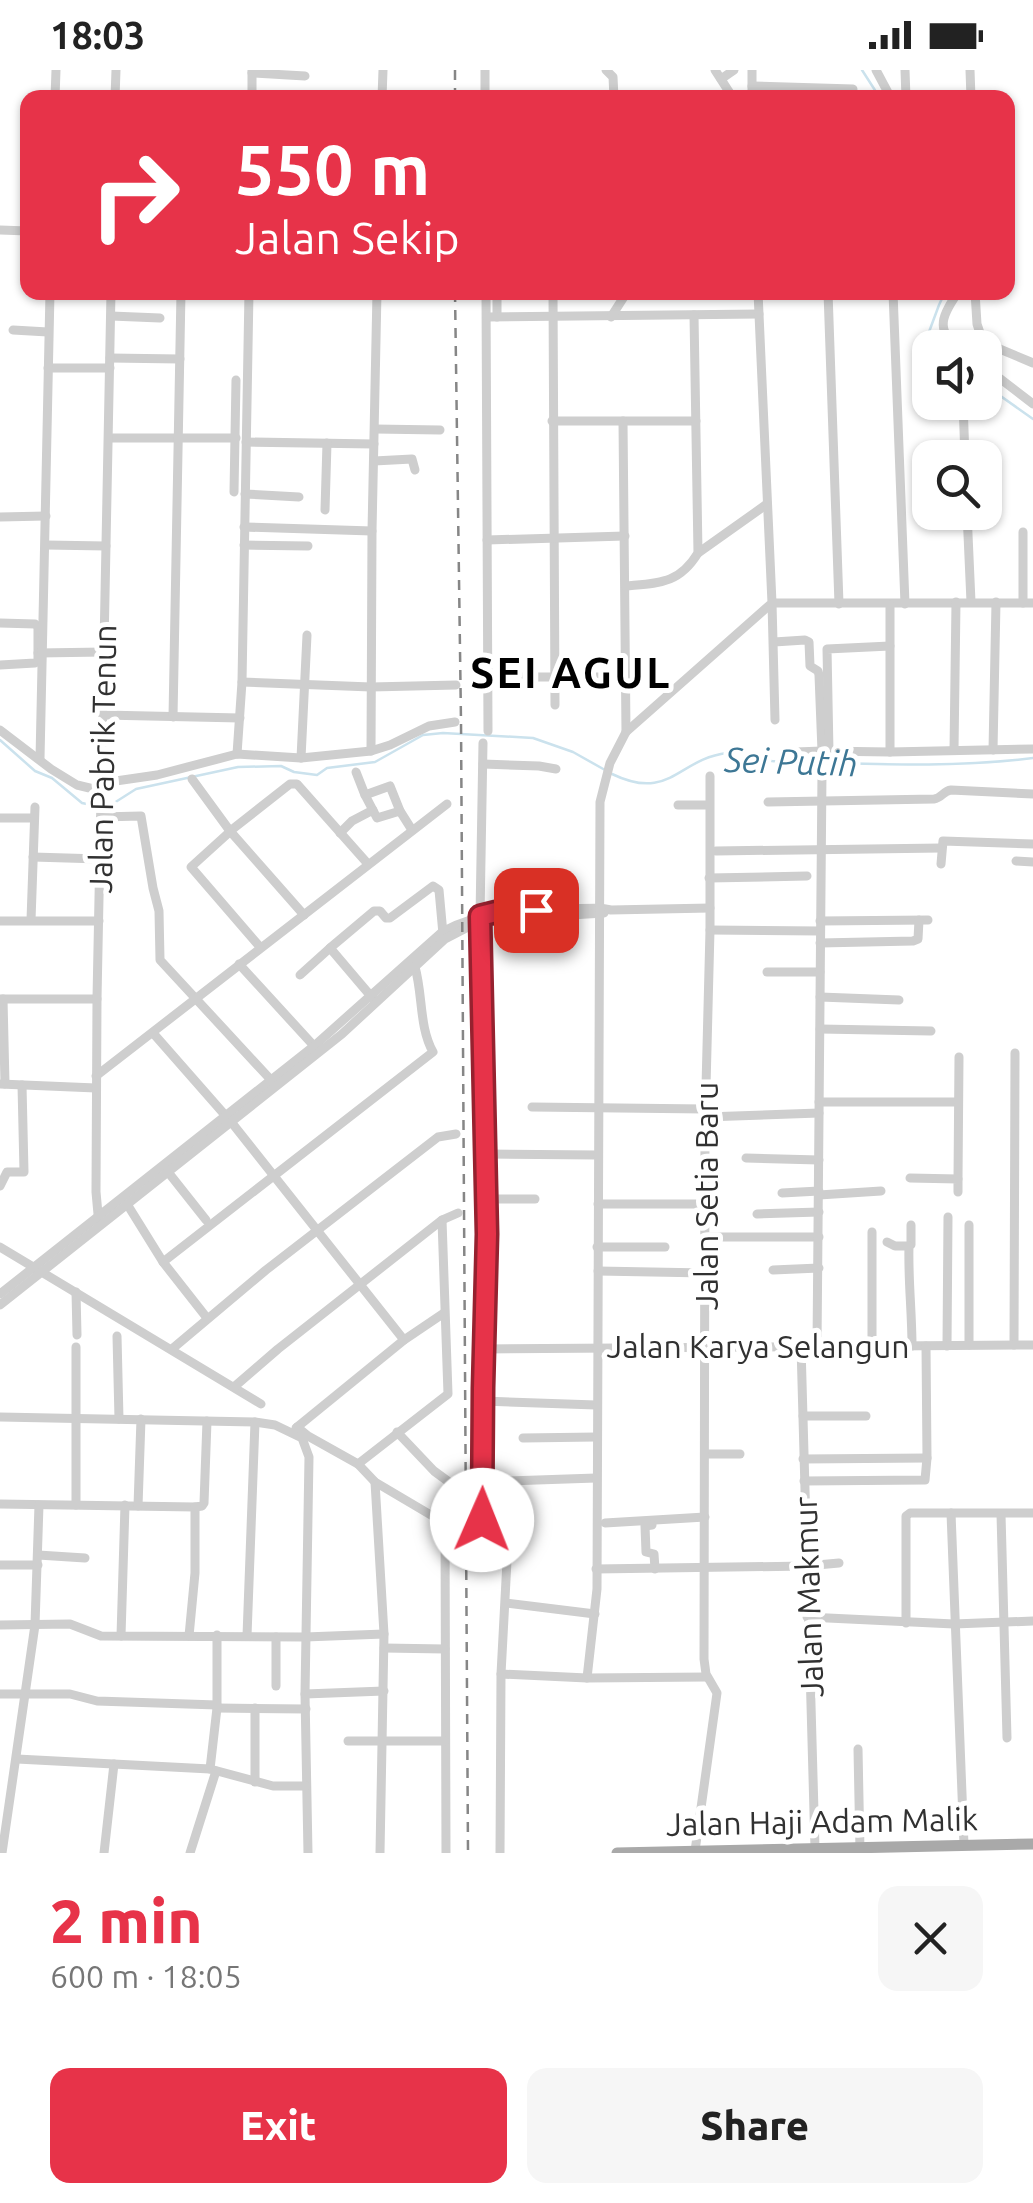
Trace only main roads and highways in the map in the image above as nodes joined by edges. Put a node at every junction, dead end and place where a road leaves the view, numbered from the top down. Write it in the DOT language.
graph roads {
  1 [pos="1032,1844"];
  2 [pos="860,1850"];
  3 [pos="695,1851"];
  4 [pos="617,1853"];
  1 -- 2 [label="main road, Jalan Haji Adam Malik"];
  2 -- 3 [label="main road, Jalan Haji Adam Malik"];
  3 -- 4 [label="main road, Jalan Haji Adam Malik"];
}
